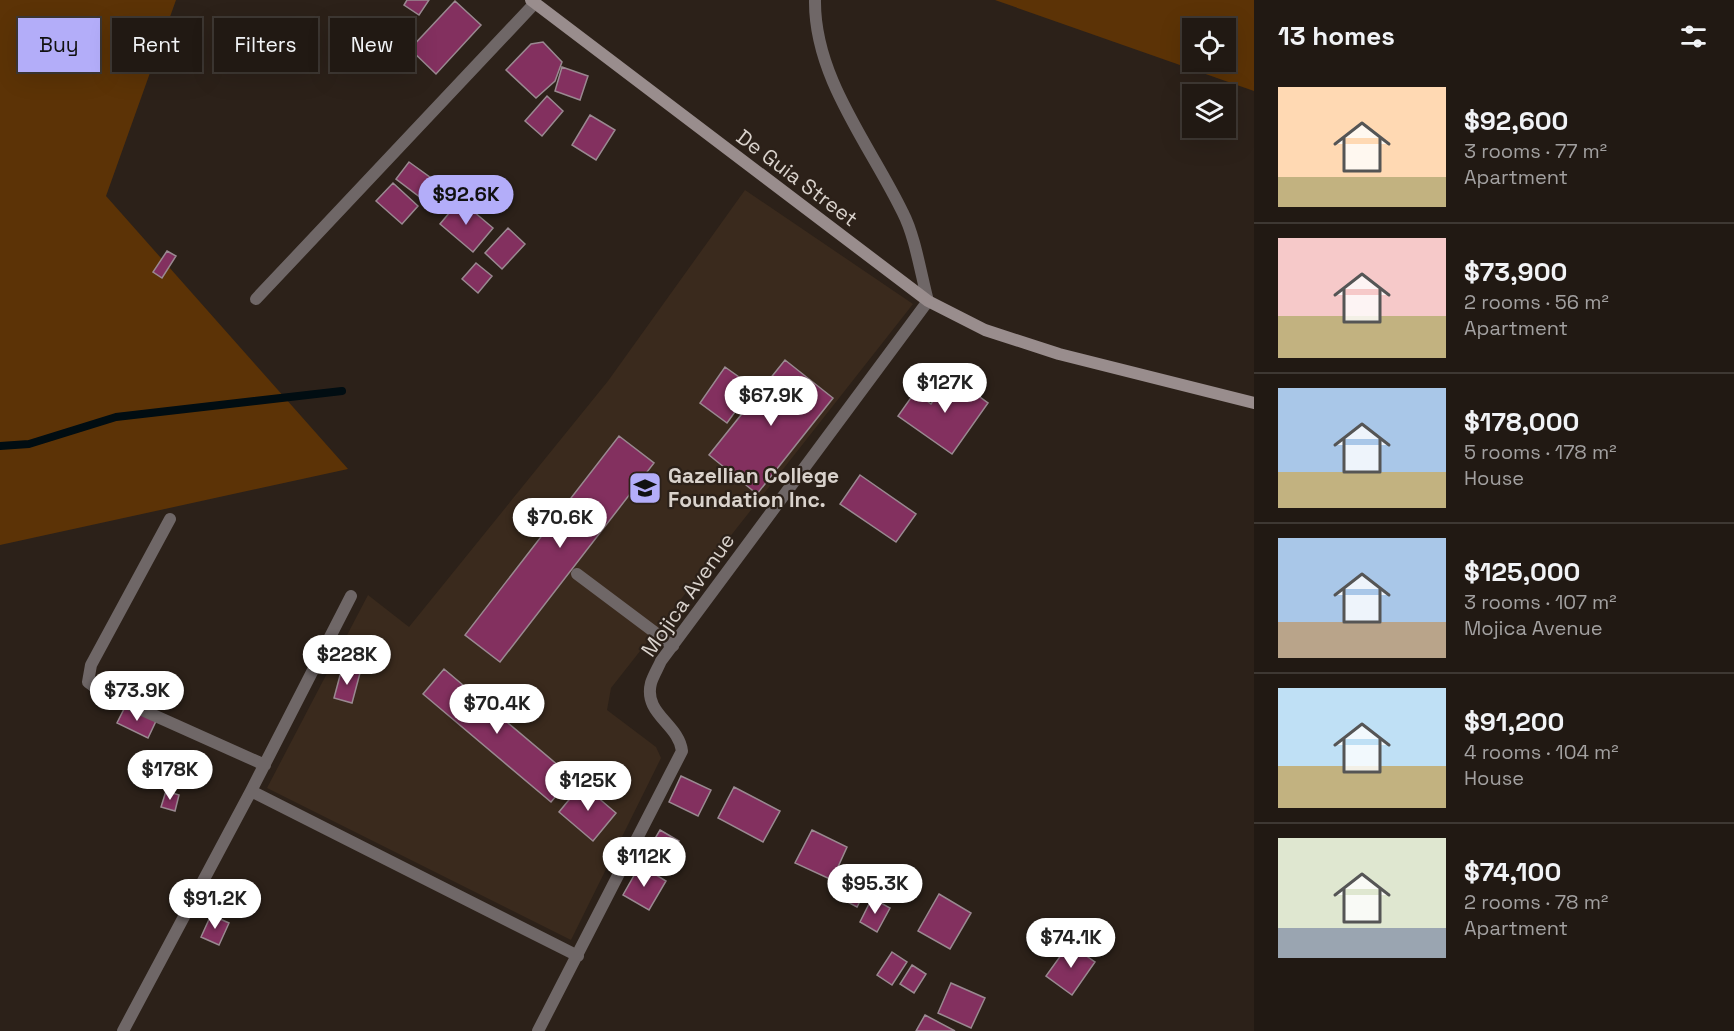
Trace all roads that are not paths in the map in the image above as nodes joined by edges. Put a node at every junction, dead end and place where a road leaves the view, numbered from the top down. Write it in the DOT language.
graph roads {
  1 [pos="814,0"];
  2 [pos="533,2"];
  3 [pos="256,299"];
  4 [pos="928,300"];
  5 [pos="1254,403"];
  6 [pos="170,519"];
  7 [pos="578,574"];
  8 [pos="351,596"];
  9 [pos="673,646"];
  10 [pos="265,765"];
  11 [pos="251,791"];
  12 [pos="578,956"];
  13 [pos="123,1031"];
  14 [pos="538,1031"];
  1 -- 4 [label="street"];
  2 -- 3 [label="street"];
  2 -- 4 [label="main road, De Guia Street"];
  4 -- 5 [label="main road, De Guia Street"];
  4 -- 9 [label="street, Mojica Avenue"];
  6 -- 10 [label="street"];
  7 -- 9 [label="street"];
  8 -- 10 [label="street"];
  9 -- 12 [label="street, Mojica Avenue"];
  10 -- 11 [label="street"];
  11 -- 12 [label="street"];
  11 -- 13 [label="street"];
  12 -- 14 [label="street, Mojica Avenue"];
}
